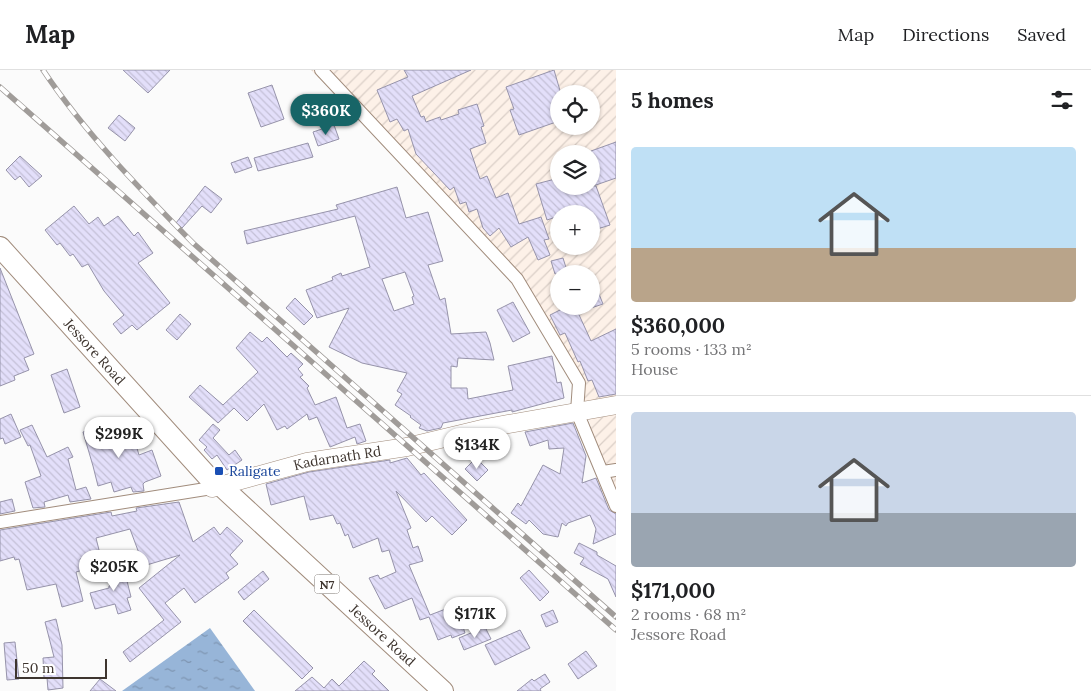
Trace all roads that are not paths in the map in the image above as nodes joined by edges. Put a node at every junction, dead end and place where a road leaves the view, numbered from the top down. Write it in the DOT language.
graph roads {
  1 [pos="321,70"];
  2 [pos="0,247"];
  3 [pos="616,405"];
  4 [pos="577,412"];
  5 [pos="616,470"];
  6 [pos="603,472"];
  7 [pos="214,484"];
  8 [pos="616,506"];
  9 [pos="0,522"];
  10 [pos="427,691"];
  11 [pos="443,691"];
  1 -- 4 [label="street"];
  2 -- 7 [label="highway, Jessore Road / N7"];
  3 -- 4 [label="main road, Kadarnath Rd"];
  4 -- 6 [label="street"];
  4 -- 7 [label="main road, Kadarnath Rd"];
  5 -- 6 [label="street"];
  6 -- 8 [label="street"];
  7 -- 9 [label="street, Kadarnath Rd"];
  7 -- 10 [label="highway, Jessore Road / N7"];
  7 -- 11 [label="highway, Jessore Road / N7"];
}
